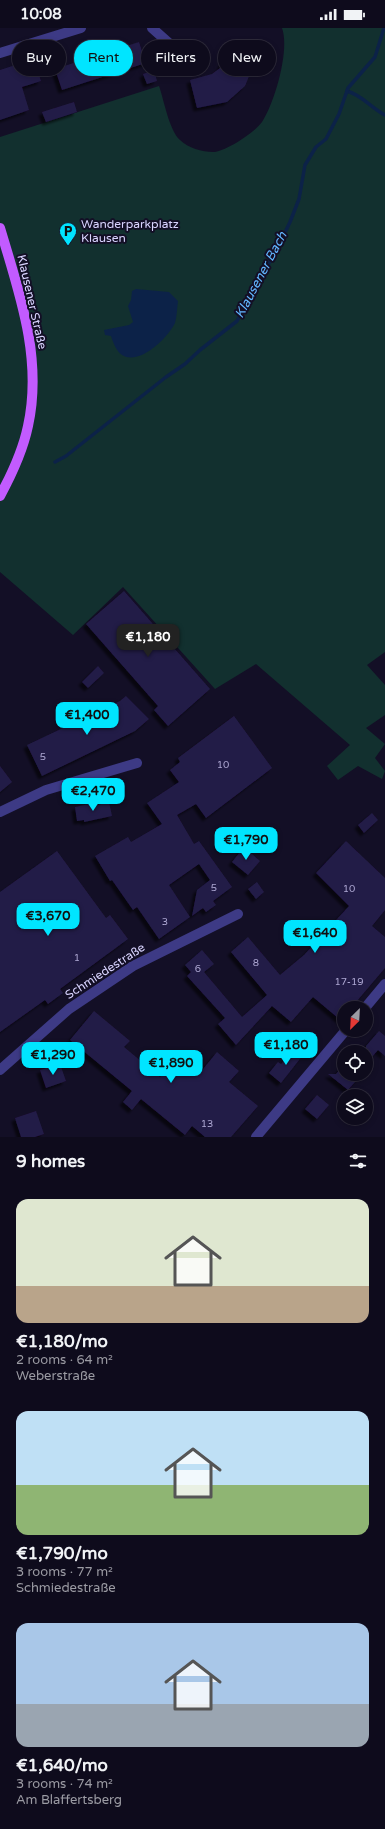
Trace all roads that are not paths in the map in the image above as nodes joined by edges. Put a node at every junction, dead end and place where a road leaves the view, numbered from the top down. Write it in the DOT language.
graph roads {
  1 [pos="81,28"];
  2 [pos="152,28"];
  3 [pos="166,40"];
  4 [pos="0,53"];
  5 [pos="0,228"];
  6 [pos="0,496"];
  7 [pos="137,763"];
  8 [pos="0,812"];
  9 [pos="238,914"];
  10 [pos="385,984"];
  11 [pos="371,1001"];
  12 [pos="340,1037"];
  13 [pos="0,1070"];
  14 [pos="256,1137"];
  1 -- 4 [label="street"];
  2 -- 3 [label="street"];
  5 -- 6 [label="main road, Klausener Straße"];
  7 -- 8 [label="street"];
  9 -- 13 [label="street, Schmiedestraße"];
  10 -- 11 [label="street"];
  12 -- 14 [label="street"];
}
